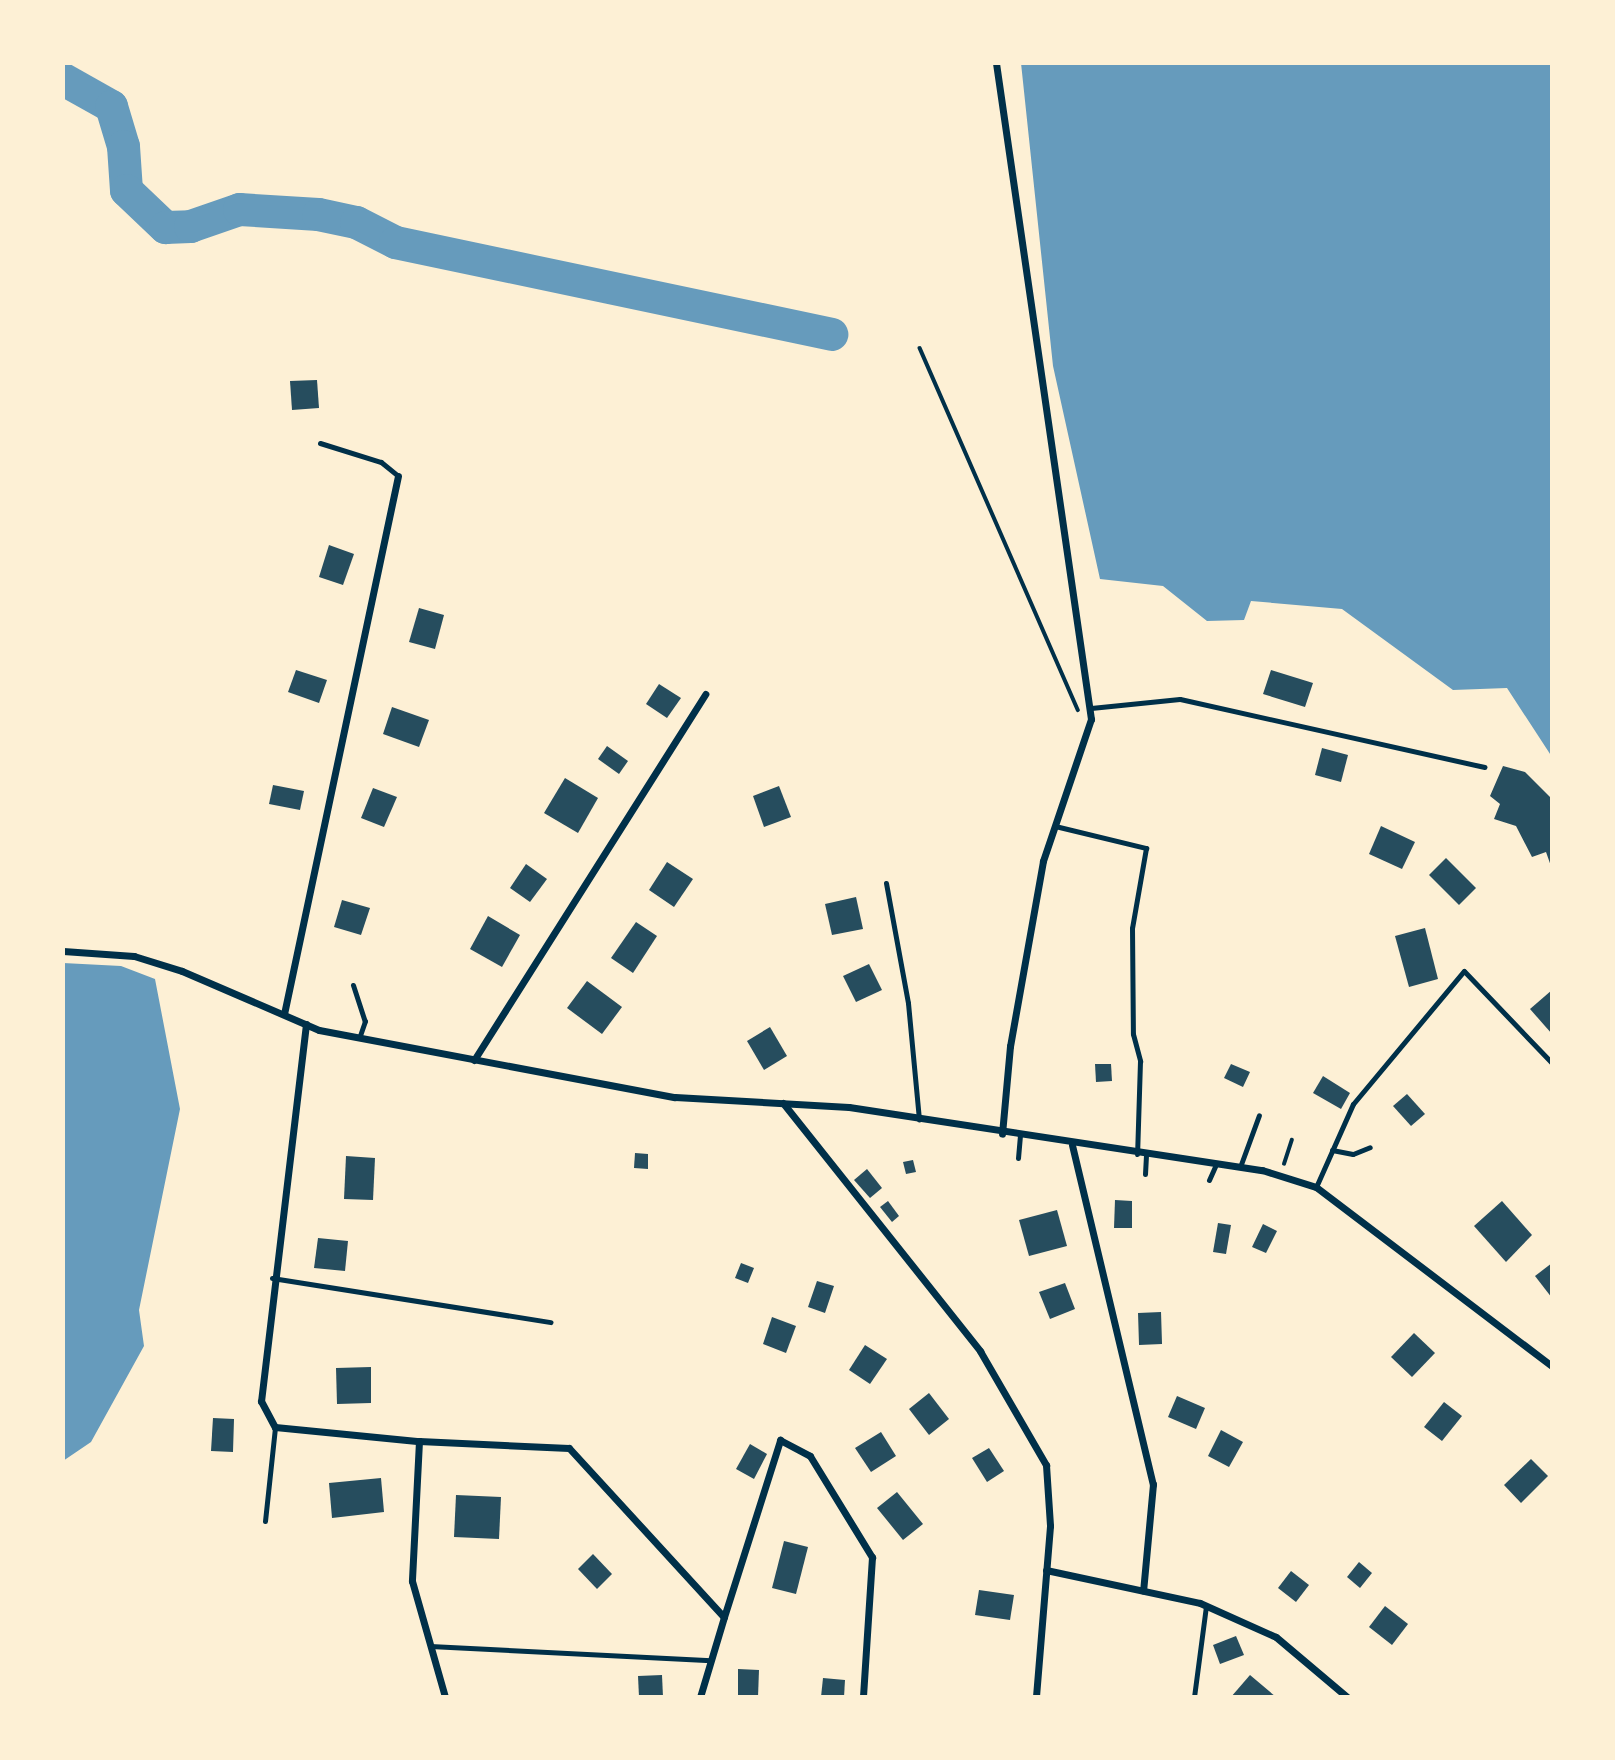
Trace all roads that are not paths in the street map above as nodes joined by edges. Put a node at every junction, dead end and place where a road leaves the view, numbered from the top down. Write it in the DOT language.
graph roads {
  1 [pos="996,63"];
  2 [pos="320,443"];
  3 [pos="398,476"];
  4 [pos="705,694"];
  5 [pos="1091,708"];
  6 [pos="1484,767"];
  7 [pos="1055,826"];
  8 [pos="886,883"];
  9 [pos="63,951"];
  10 [pos="354,985"];
  11 [pos="284,1014"];
  12 [pos="374,1017"];
  13 [pos="365,1021"];
  14 [pos="306,1024"];
  15 [pos="359,1038"];
  16 [pos="474,1059"];
  17 [pos="1552,1063"];
  18 [pos="783,1103"];
  19 [pos="1259,1115"];
  20 [pos="919,1119"];
  21 [pos="1002,1133"];
  22 [pos="1020,1136"];
  23 [pos="1072,1145"];
  24 [pos="1370,1147"];
  25 [pos="1332,1150"];
  26 [pos="1137,1154"];
  27 [pos="1146,1155"];
  28 [pos="1018,1158"];
  29 [pos="1216,1164"];
  30 [pos="1240,1167"];
  31 [pos="1145,1174"];
  32 [pos="1209,1180"];
  33 [pos="1315,1187"];
  34 [pos="272,1278"];
  35 [pos="551,1322"];
  36 [pos="1552,1366"];
  37 [pos="275,1427"];
  38 [pos="419,1441"];
  39 [pos="265,1521"];
  40 [pos="1046,1570"];
  41 [pos="1143,1591"];
  42 [pos="1206,1606"];
  43 [pos="724,1617"];
  44 [pos="427,1645"];
  45 [pos="711,1660"];
  46 [pos="445,1697"];
  47 [pos="700,1697"];
  48 [pos="863,1697"];
  49 [pos="1036,1697"];
  50 [pos="1194,1697"];
  51 [pos="1347,1697"];
  1 -- 5 [label="street"];
  2 -- 3 [label="lane"];
  3 -- 11 [label="street"];
  4 -- 16 [label="street"];
  5 -- 6 [label="lane"];
  5 -- 7 [label="street"];
  7 -- 21 [label="street"];
  7 -- 26 [label="lane"];
  8 -- 20 [label="lane"];
  9 -- 11 [label="street"];
  10 -- 13 [label="lane"];
  11 -- 14 [label="street"];
  12 -- 13 [label="lane"];
  13 -- 15 [label="lane"];
  14 -- 15 [label="street"];
  14 -- 34 [label="street"];
  15 -- 16 [label="street"];
  16 -- 18 [label="street"];
  17 -- 25 [label="lane"];
  18 -- 20 [label="street"];
  18 -- 40 [label="street"];
  19 -- 30 [label="lane"];
  20 -- 21 [label="street"];
  21 -- 22 [label="street"];
  22 -- 23 [label="street"];
  22 -- 28 [label="lane"];
  23 -- 26 [label="street"];
  23 -- 41 [label="street"];
  24 -- 25 [label="lane"];
  25 -- 33 [label="lane"];
  26 -- 27 [label="street"];
  27 -- 29 [label="street"];
  27 -- 31 [label="lane"];
  29 -- 30 [label="street"];
  29 -- 32 [label="lane"];
  30 -- 33 [label="street"];
  33 -- 36 [label="street"];
  34 -- 35 [label="lane"];
  34 -- 37 [label="street"];
  37 -- 38 [label="street"];
  37 -- 39 [label="lane"];
  38 -- 43 [label="street"];
  38 -- 44 [label="street"];
  40 -- 41 [label="street"];
  40 -- 49 [label="street"];
  41 -- 42 [label="street"];
  42 -- 50 [label="lane"];
  42 -- 51 [label="street"];
  43 -- 45 [label="street"];
  43 -- 48 [label="street"];
  44 -- 45 [label="lane"];
  44 -- 46 [label="street"];
  45 -- 47 [label="street"];
}
